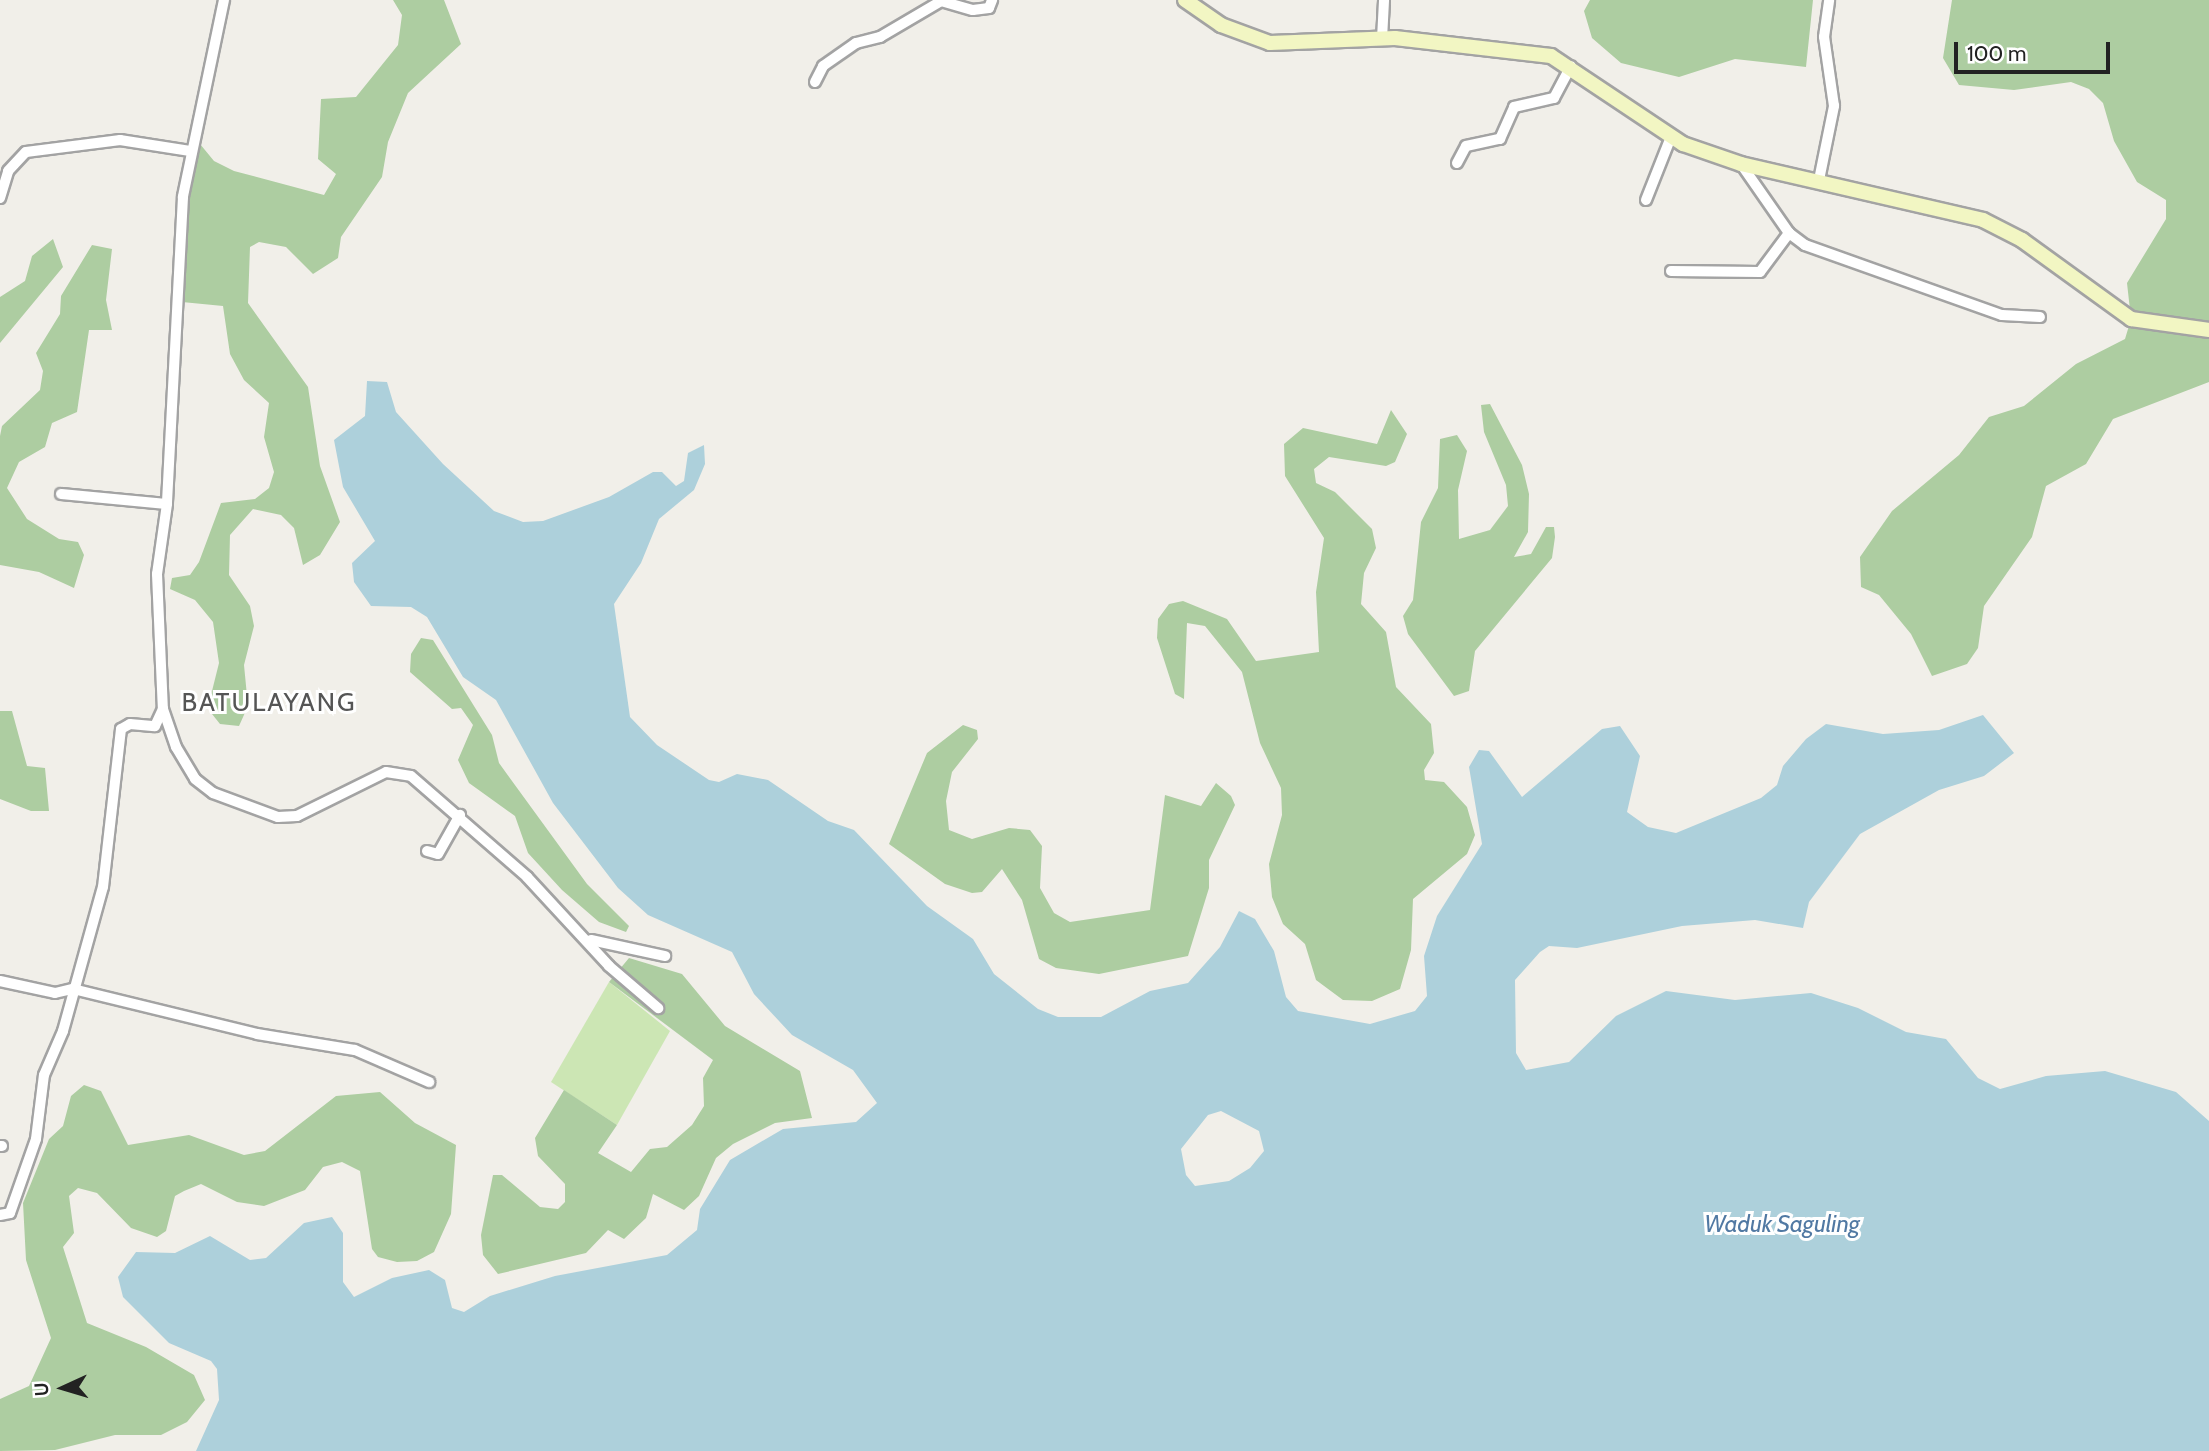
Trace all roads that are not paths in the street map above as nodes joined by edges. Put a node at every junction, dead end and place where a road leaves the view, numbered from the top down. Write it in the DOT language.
graph roads {
  1 [pos="224,0"];
  2 [pos="992,0"];
  3 [pos="1185,0"];
  4 [pos="1384,0"];
  5 [pos="1829,0"];
  6 [pos="1382,38"];
  7 [pos="1571,66"];
  8 [pos="815,82"];
  9 [pos="1671,137"];
  10 [pos="190,151"];
  11 [pos="1457,163"];
  12 [pos="1741,164"];
  13 [pos="1819,180"];
  14 [pos="0,198"];
  15 [pos="1646,200"];
  16 [pos="1789,233"];
  17 [pos="1671,271"];
  18 [pos="2040,317"];
  19 [pos="2209,330"];
  20 [pos="61,494"];
  21 [pos="167,504"];
  22 [pos="163,709"];
  23 [pos="460,815"];
  24 [pos="428,851"];
  25 [pos="591,940"];
  26 [pos="665,956"];
  27 [pos="0,981"];
  28 [pos="73,989"];
  29 [pos="658,1008"];
  30 [pos="429,1082"];
  31 [pos="0,1215"];
  1 -- 10 [label="street"];
  2 -- 8 [label="street"];
  3 -- 6 [label="main road"];
  4 -- 6 [label="street"];
  5 -- 13 [label="street"];
  6 -- 7 [label="main road"];
  7 -- 9 [label="main road"];
  7 -- 11 [label="street"];
  9 -- 12 [label="main road"];
  9 -- 15 [label="street"];
  10 -- 14 [label="street"];
  10 -- 21 [label="street"];
  12 -- 13 [label="main road"];
  12 -- 16 [label="street"];
  13 -- 19 [label="main road"];
  16 -- 17 [label="street"];
  16 -- 18 [label="street"];
  20 -- 21 [label="street"];
  21 -- 22 [label="street"];
  22 -- 23 [label="street"];
  22 -- 28 [label="street"];
  23 -- 24 [label="street"];
  23 -- 25 [label="street"];
  25 -- 26 [label="street"];
  25 -- 29 [label="street"];
  27 -- 28 [label="street"];
  28 -- 30 [label="street"];
  28 -- 31 [label="street"];
}
